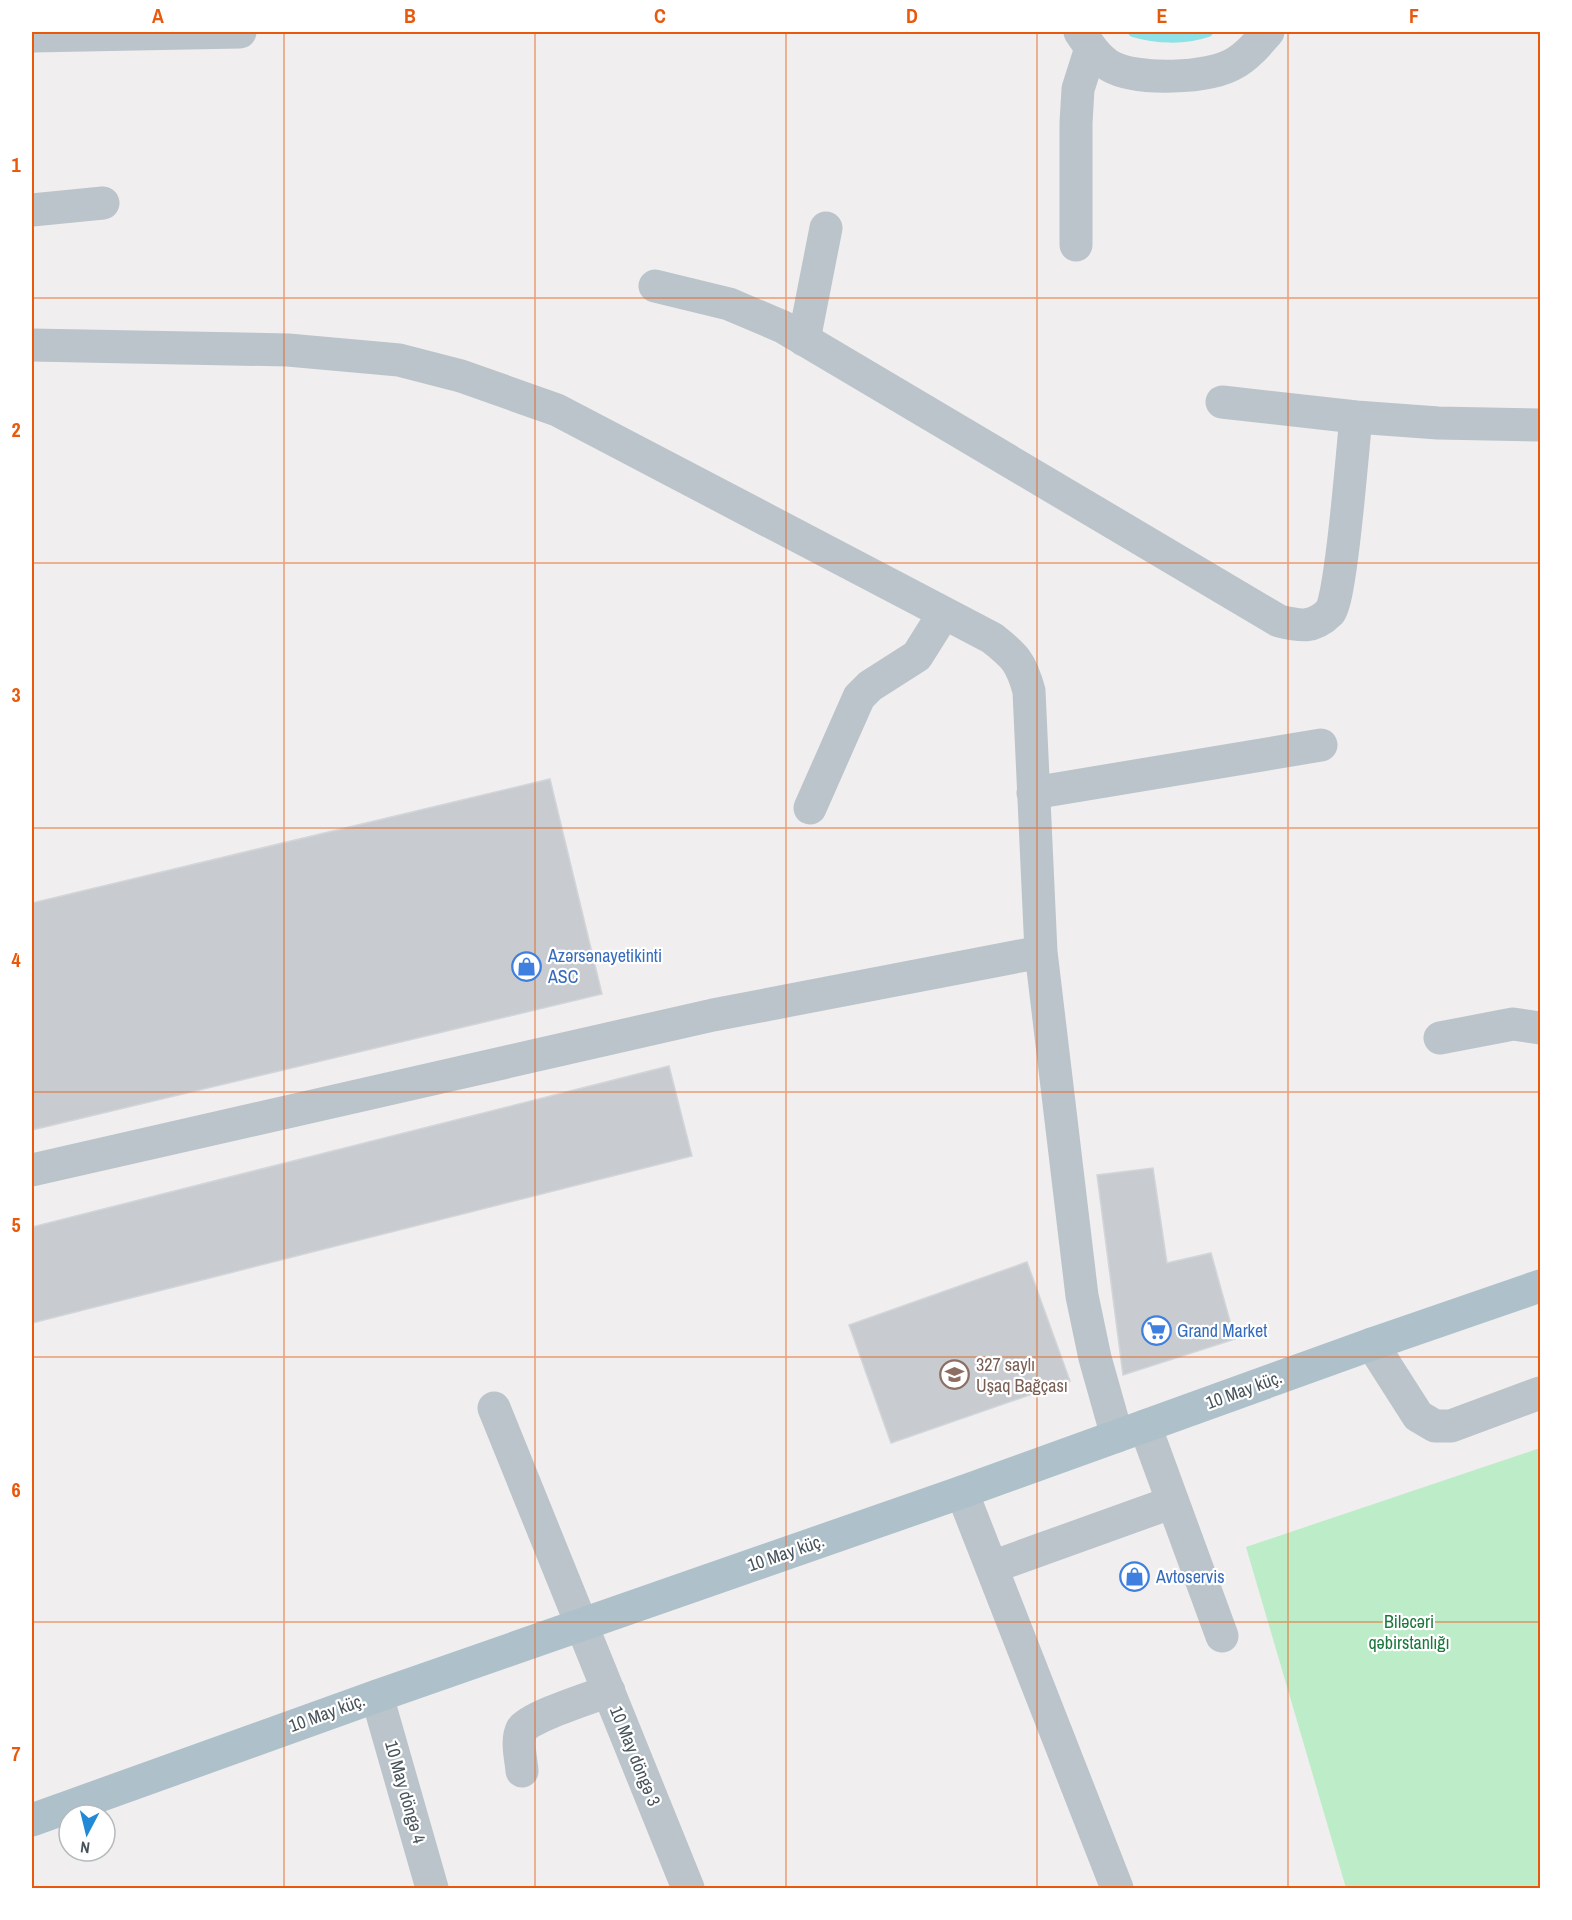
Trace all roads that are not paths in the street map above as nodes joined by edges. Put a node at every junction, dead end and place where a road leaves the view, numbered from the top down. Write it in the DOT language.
graph roads {
  1 [pos="240,32"];
  2 [pos="1268,32"];
  3 [pos="32,36"];
  4 [pos="1085,40"];
  5 [pos="103,203"];
  6 [pos="32,210"];
  7 [pos="826,228"];
  8 [pos="1076,245"];
  9 [pos="656,286"];
  10 [pos="804,340"];
  11 [pos="32,345"];
  12 [pos="1222,402"];
  13 [pos="1356,417"];
  14 [pos="1540,425"];
  15 [pos="944,613"];
  16 [pos="1321,745"];
  17 [pos="1033,793"];
  18 [pos="810,808"];
  19 [pos="1041,952"];
  20 [pos="1540,1028"];
  21 [pos="1440,1038"];
  22 [pos="32,1170"];
  23 [pos="1540,1286"];
  24 [pos="1372,1344"];
  25 [pos="1540,1393"];
  26 [pos="494,1408"];
  27 [pos="1131,1431"];
  28 [pos="962,1492"];
  29 [pos="1173,1502"];
  30 [pos="992,1567"];
  31 [pos="582,1623"];
  32 [pos="1222,1636"];
  33 [pos="609,1691"];
  34 [pos="377,1696"];
  35 [pos="522,1771"];
  36 [pos="32,1820"];
  37 [pos="432,1888"];
  38 [pos="688,1888"];
  39 [pos="1117,1888"];
  1 -- 3 [label="street"];
  2 -- 4 [label="street"];
  4 -- 8 [label="street"];
  5 -- 6 [label="street"];
  7 -- 10 [label="street"];
  9 -- 10 [label="street"];
  10 -- 13 [label="street"];
  11 -- 15 [label="street"];
  12 -- 13 [label="street"];
  13 -- 14 [label="street"];
  15 -- 17 [label="street"];
  15 -- 18 [label="street"];
  16 -- 17 [label="street"];
  17 -- 19 [label="street"];
  19 -- 22 [label="street"];
  19 -- 27 [label="street"];
  20 -- 21 [label="street"];
  23 -- 24 [label="main road, 10 May küç."];
  24 -- 25 [label="street"];
  24 -- 27 [label="main road, 10 May küç."];
  26 -- 31 [label="street, 10 May döngə 3"];
  27 -- 28 [label="main road, 10 May küç."];
  27 -- 29 [label="street"];
  28 -- 30 [label="street"];
  28 -- 31 [label="main road, 10 May küç."];
  29 -- 30 [label="street"];
  29 -- 32 [label="street"];
  30 -- 39 [label="street"];
  31 -- 33 [label="street, 10 May döngə 3"];
  31 -- 34 [label="main road, 10 May küç."];
  33 -- 35 [label="street"];
  33 -- 38 [label="street, 10 May döngə 3"];
  34 -- 36 [label="main road, 10 May küç."];
  34 -- 37 [label="street, 10 May döngə 4"];
}
